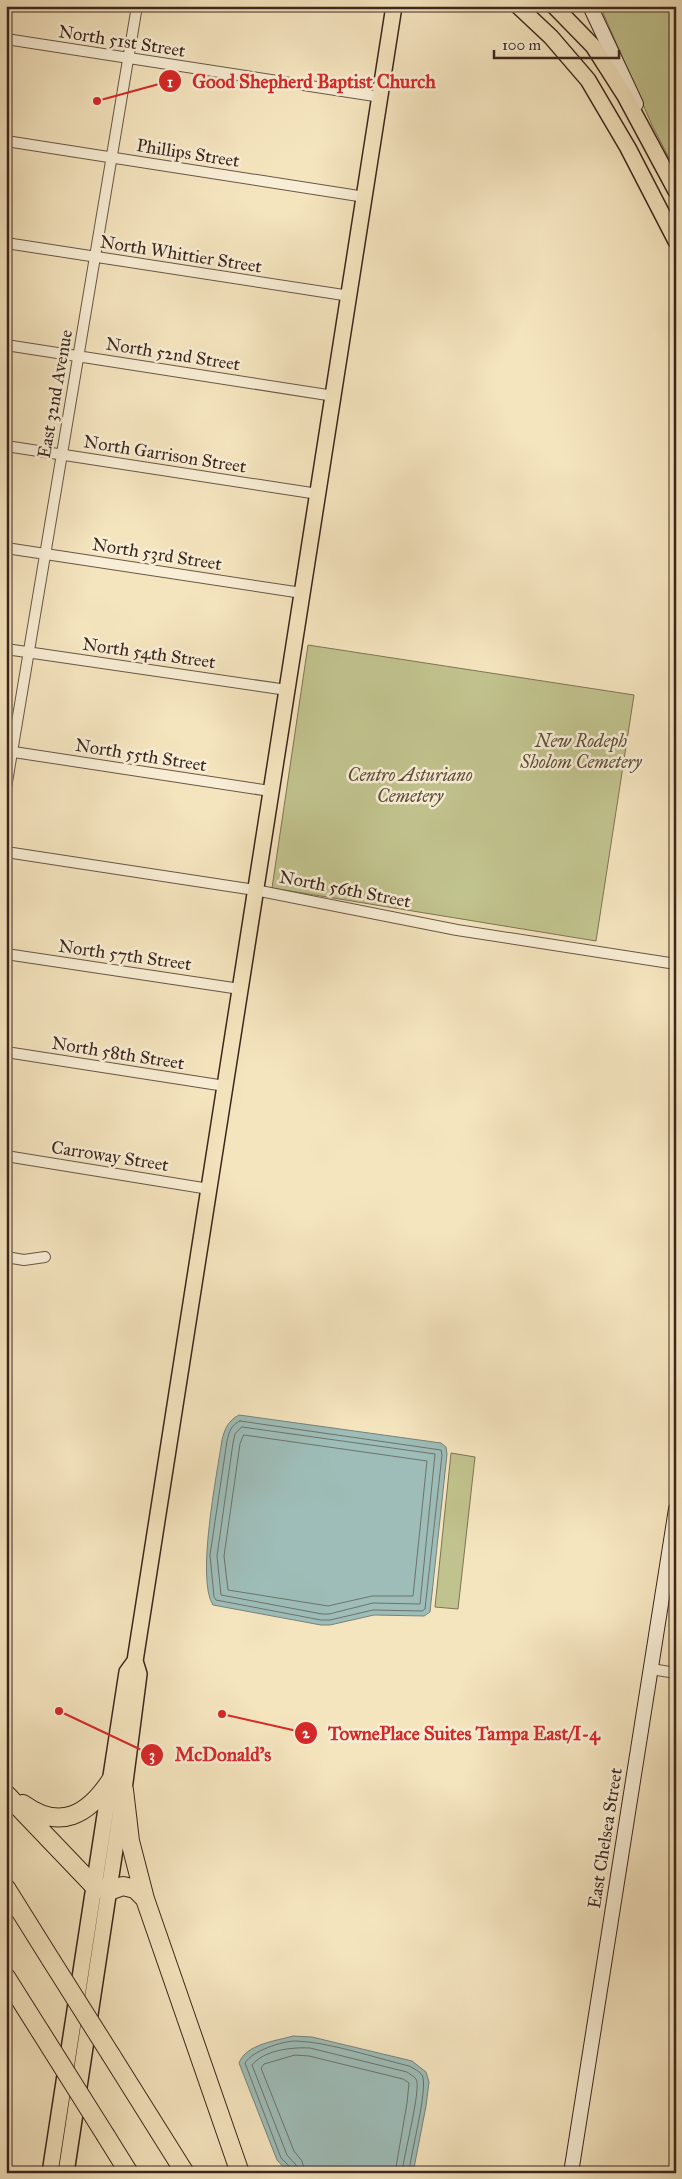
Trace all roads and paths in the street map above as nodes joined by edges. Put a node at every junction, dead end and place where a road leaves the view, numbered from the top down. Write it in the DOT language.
graph roads {
  1 [pos="137,6"];
  2 [pos="394,6"];
  3 [pos="518,6"];
  4 [pos="554,6"];
  5 [pos="590,6"];
  6 [pos="6,40"];
  7 [pos="128,58"];
  8 [pos="381,97"];
  9 [pos="6,141"];
  10 [pos="112,157"];
  11 [pos="674,188"];
  12 [pos="365,197"];
  13 [pos="672,225"];
  14 [pos="676,241"];
  15 [pos="6,243"];
  16 [pos="97,257"];
  17 [pos="350,296"];
  18 [pos="6,345"];
  19 [pos="78,356"];
  20 [pos="334,396"];
  21 [pos="6,446"];
  22 [pos="61,454"];
  23 [pos="318,494"];
  24 [pos="6,548"];
  25 [pos="45,554"];
  26 [pos="302,593"];
  27 [pos="6,649"];
  28 [pos="28,652"];
  29 [pos="286,690"];
  30 [pos="9,751"];
  31 [pos="6,788"];
  32 [pos="270,792"];
  33 [pos="6,852"];
  34 [pos="255,890"];
  35 [pos="6,954"];
  36 [pos="676,964"];
  37 [pos="240,988"];
  38 [pos="6,1052"];
  39 [pos="225,1086"];
  40 [pos="6,1156"];
  41 [pos="209,1189"];
  42 [pos="6,1257"];
  43 [pos="45,1257"];
  44 [pos="676,1509"];
  45 [pos="651,1668"];
  46 [pos="676,1673"];
  47 [pos="118,1785"];
  48 [pos="6,1792"];
  49 [pos="6,1888"];
  50 [pos="102,1888"];
  51 [pos="145,1899"];
  52 [pos="6,1978"];
  53 [pos="50,2173"];
  54 [pos="66,2173"];
  55 [pos="129,2173"];
  56 [pos="185,2173"];
  57 [pos="240,2173"];
  58 [pos="571,2173"];
  1 -- 7 [label="street, East 32nd Avenue"];
  2 -- 8 [label="main road"];
  3 -- 13 [label="main road"];
  4 -- 11 [label="main road"];
  5 -- 11 [label="street"];
  6 -- 7 [label="street, North 51st Street"];
  7 -- 8 [label="street, North 51st Street"];
  7 -- 10 [label="street, East 32nd Avenue"];
  8 -- 12 [label="main road"];
  9 -- 10 [label="street, Phillips Street"];
  10 -- 12 [label="street, Phillips Street"];
  10 -- 16 [label="street, East 32nd Avenue"];
  12 -- 17 [label="main road"];
  13 -- 14 [label="main road"];
  15 -- 16 [label="street, North Whittier Street"];
  16 -- 17 [label="street, North Whittier Street"];
  16 -- 19 [label="street, East 32nd Avenue"];
  17 -- 20 [label="main road"];
  18 -- 19 [label="street, North 52nd Street"];
  19 -- 20 [label="street, North 52nd Street"];
  19 -- 22 [label="street, East 32nd Avenue"];
  20 -- 23 [label="main road"];
  21 -- 22 [label="street, North Garrison Street"];
  22 -- 23 [label="street, North Garrison Street"];
  22 -- 25 [label="street, East 32nd Avenue"];
  23 -- 26 [label="main road"];
  24 -- 25 [label="street, North 53rd Street"];
  25 -- 26 [label="street, North 53rd Street"];
  25 -- 28 [label="street, East 32nd Avenue"];
  26 -- 29 [label="main road"];
  27 -- 28 [label="street, North 54th Street"];
  28 -- 29 [label="street, North 54th Street"];
  28 -- 30 [label="street, East 32nd Avenue"];
  29 -- 32 [label="main road"];
  30 -- 31 [label="street, East 32nd Avenue"];
  30 -- 32 [label="street, North 55th Street"];
  32 -- 34 [label="main road"];
  33 -- 34 [label="street, North 56th Street"];
  34 -- 36 [label="street, North 56th Street"];
  34 -- 37 [label="main road"];
  35 -- 37 [label="street, North 57th Street"];
  37 -- 39 [label="main road"];
  38 -- 39 [label="street, North 58th Street"];
  39 -- 41 [label="main road"];
  40 -- 41 [label="street, Carroway Street"];
  41 -- 47 [label="main road"];
  42 -- 43 [label="street"];
  44 -- 45 [label="street, East Chelsea Street"];
  45 -- 46 [label="street"];
  45 -- 58 [label="street, East Chelsea Street"];
  47 -- 48 [label="highway"];
  47 -- 50 [label="main road"];
  47 -- 51 [label="highway"];
  48 -- 50 [label="highway"];
  49 -- 56 [label="highway, bridge"];
  50 -- 51 [label="highway"];
  50 -- 53 [label="main road"];
  50 -- 54 [label="main road"];
  51 -- 57 [label="highway"];
  52 -- 55 [label="highway, bridge"];
}
